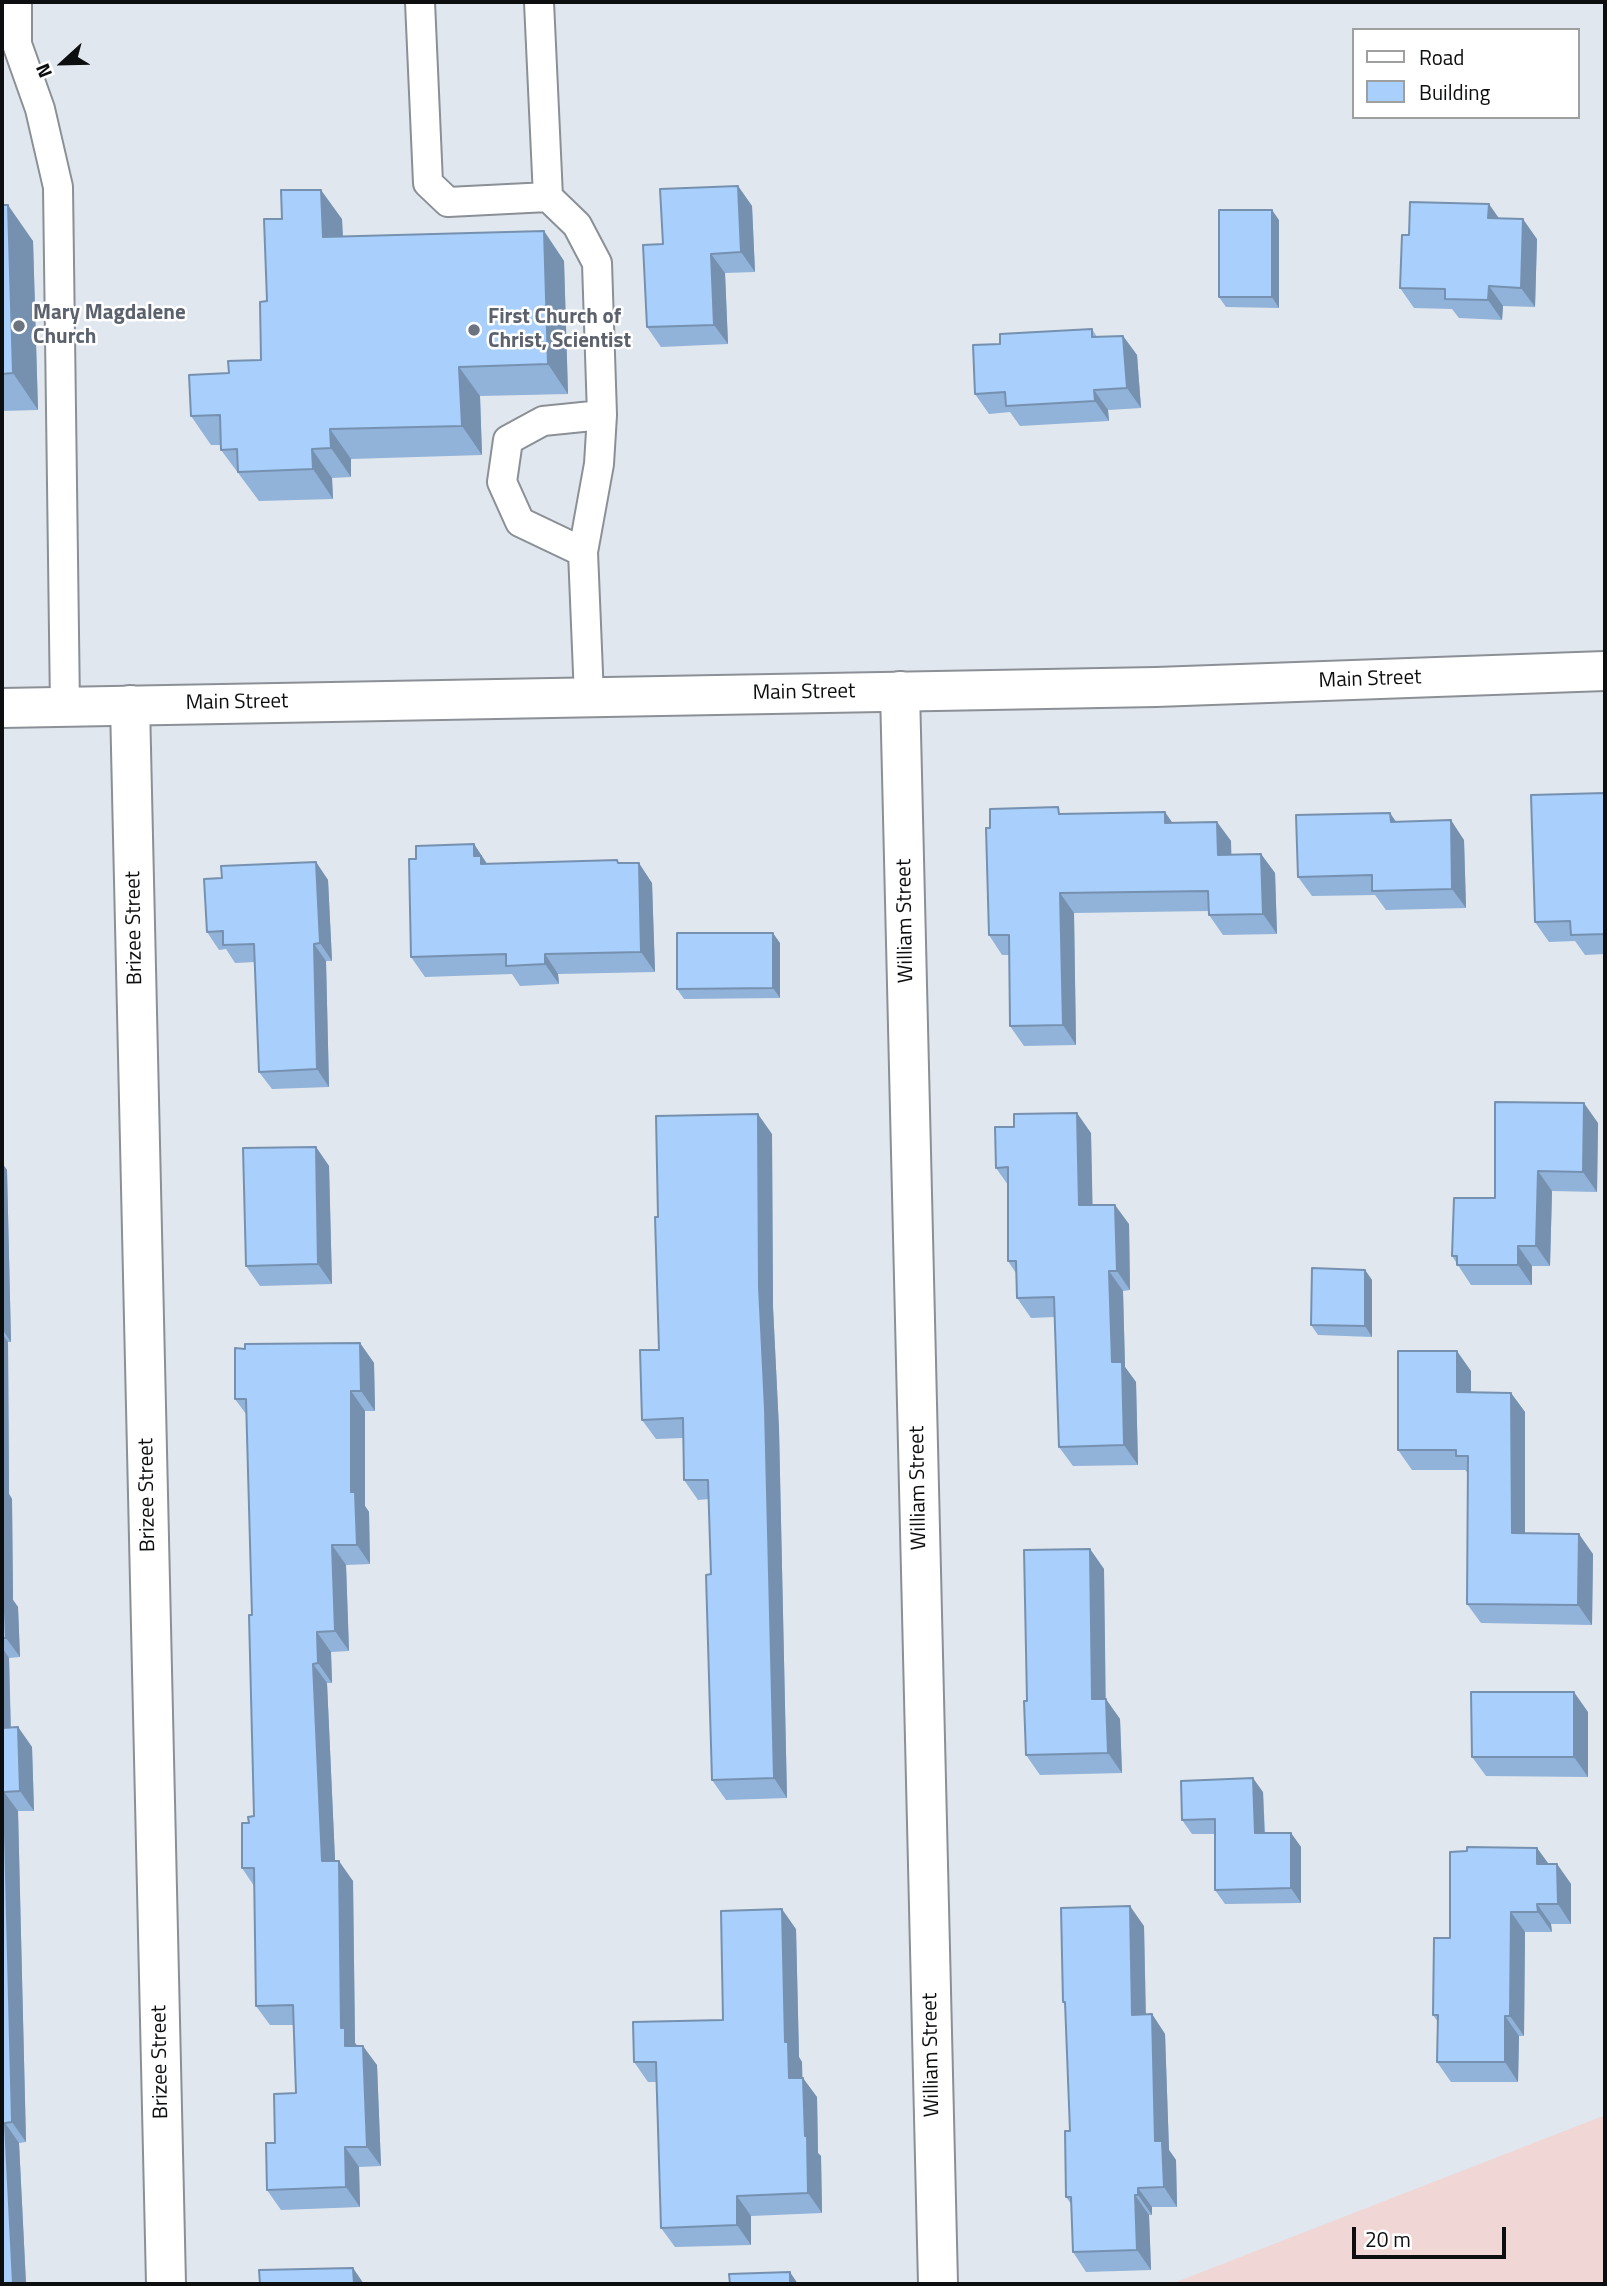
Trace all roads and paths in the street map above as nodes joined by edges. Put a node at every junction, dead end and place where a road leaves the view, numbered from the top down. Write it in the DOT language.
graph roads {
  1 [pos="17,2"];
  2 [pos="420,2"];
  3 [pos="539,2"];
  4 [pos="9,40"];
  5 [pos="548,197"];
  6 [pos="602,415"];
  7 [pos="583,552"];
  8 [pos="1605,671"];
  9 [pos="900,691"];
  10 [pos="589,697"];
  11 [pos="130,705"];
  12 [pos="65,707"];
  13 [pos="2,708"];
  14 [pos="166,2284"];
  15 [pos="938,2284"];
  1 -- 4 [label="lane"];
  2 -- 5 [label="lane"];
  3 -- 5 [label="lane"];
  4 -- 12 [label="lane"];
  5 -- 6 [label="lane"];
  6 -- 7 [label="lane"];
  6 -- 7 [label="lane"];
  7 -- 10 [label="lane"];
  8 -- 9 [label="street, Main Street"];
  9 -- 10 [label="street, Main Street"];
  9 -- 15 [label="street, William Street"];
  10 -- 11 [label="street, Main Street"];
  11 -- 12 [label="street, Main Street"];
  11 -- 14 [label="street, Brizee Street"];
  12 -- 13 [label="street, Main Street"];
}
